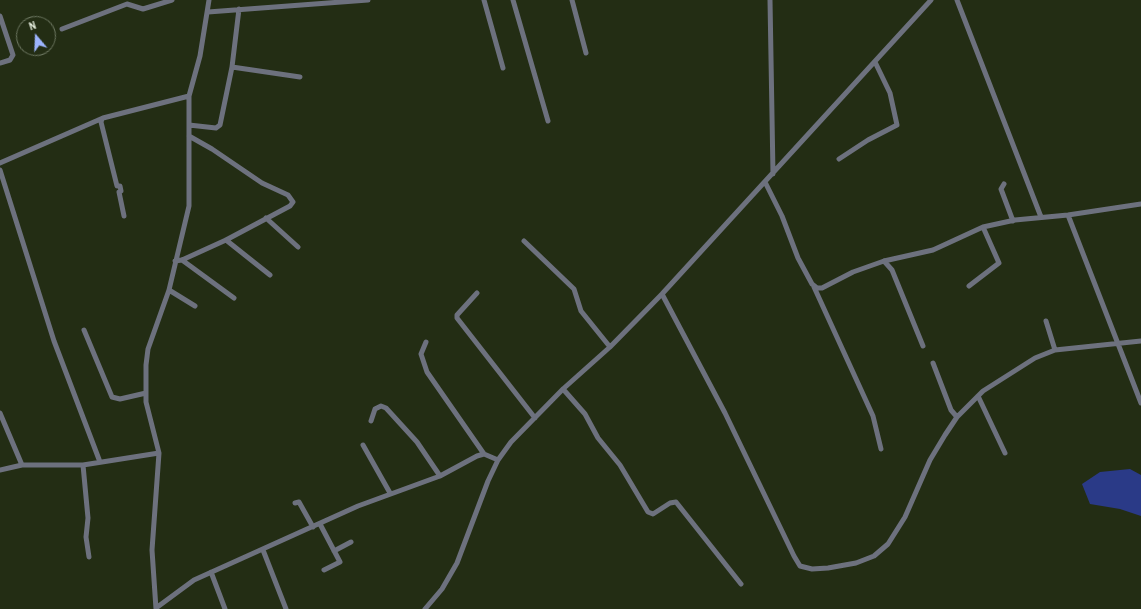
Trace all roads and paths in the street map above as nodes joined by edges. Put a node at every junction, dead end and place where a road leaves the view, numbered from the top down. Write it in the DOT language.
graph roads {
  1 [pos="172,0"];
  2 [pos="209,0"];
  3 [pos="368,0"];
  4 [pos="484,0"];
  5 [pos="513,0"];
  6 [pos="572,0"];
  7 [pos="770,0"];
  8 [pos="931,0"];
  9 [pos="957,0"];
  10 [pos="239,9"];
  11 [pos="208,12"];
  12 [pos="0,16"];
  13 [pos="62,29"];
  14 [pos="586,53"];
  15 [pos="875,62"];
  16 [pos="0,63"];
  17 [pos="232,68"];
  18 [pos="503,68"];
  19 [pos="300,77"];
  20 [pos="189,96"];
  21 [pos="102,119"];
  22 [pos="548,121"];
  23 [pos="189,125"];
  24 [pos="189,136"];
  25 [pos="839,159"];
  26 [pos="0,163"];
  27 [pos="0,170"];
  28 [pos="773,174"];
  29 [pos="765,182"];
  30 [pos="1004,184"];
  31 [pos="1141,204"];
  32 [pos="1068,215"];
  33 [pos="124,216"];
  34 [pos="1041,217"];
  35 [pos="266,218"];
  36 [pos="1013,221"];
  37 [pos="983,227"];
  38 [pos="226,240"];
  39 [pos="524,241"];
  40 [pos="298,247"];
  41 [pos="182,260"];
  42 [pos="175,261"];
  43 [pos="884,261"];
  44 [pos="270,275"];
  45 [pos="970,286"];
  46 [pos="814,287"];
  47 [pos="169,290"];
  48 [pos="477,293"];
  49 [pos="662,294"];
  50 [pos="234,298"];
  51 [pos="195,306"];
  52 [pos="1046,321"];
  53 [pos="84,330"];
  54 [pos="1141,340"];
  55 [pos="426,342"];
  56 [pos="1117,344"];
  57 [pos="923,346"];
  58 [pos="610,348"];
  59 [pos="1055,350"];
  60 [pos="933,363"];
  61 [pos="562,389"];
  62 [pos="146,393"];
  63 [pos="978,396"];
  64 [pos="1141,403"];
  65 [pos="0,412"];
  66 [pos="957,417"];
  67 [pos="535,418"];
  68 [pos="372,421"];
  69 [pos="363,445"];
  70 [pos="880,449"];
  71 [pos="159,453"];
  72 [pos="1006,453"];
  73 [pos="484,454"];
  74 [pos="498,460"];
  75 [pos="100,462"];
  76 [pos="22,465"];
  77 [pos="83,465"];
  78 [pos="0,470"];
  79 [pos="440,476"];
  80 [pos="390,493"];
  81 [pos="295,503"];
  82 [pos="320,524"];
  83 [pos="313,527"];
  84 [pos="351,542"];
  85 [pos="263,550"];
  86 [pos="334,551"];
  87 [pos="89,557"];
  88 [pos="324,570"];
  89 [pos="211,572"];
  90 [pos="741,584"];
  91 [pos="156,609"];
  92 [pos="225,609"];
  93 [pos="286,609"];
  94 [pos="425,609"];
  1 -- 13 [label="street"];
  2 -- 11 [label="street"];
  3 -- 10 [label="street"];
  4 -- 18 [label="street"];
  5 -- 22 [label="street"];
  6 -- 14 [label="street"];
  7 -- 28 [label="street"];
  8 -- 15 [label="street"];
  9 -- 34 [label="street"];
  10 -- 11 [label="street"];
  10 -- 17 [label="street"];
  11 -- 20 [label="street"];
  12 -- 16 [label="street"];
  15 -- 25 [label="street"];
  15 -- 28 [label="street"];
  17 -- 19 [label="street"];
  17 -- 23 [label="street"];
  20 -- 21 [label="street"];
  20 -- 23 [label="street"];
  21 -- 26 [label="street"];
  21 -- 33 [label="street"];
  23 -- 24 [label="street"];
  24 -- 35 [label="street"];
  24 -- 42 [label="street"];
  27 -- 75 [label="street"];
  28 -- 29 [label="street"];
  29 -- 46 [label="street"];
  29 -- 49 [label="street"];
  30 -- 36 [label="street"];
  31 -- 32 [label="street"];
  32 -- 34 [label="street"];
  32 -- 56 [label="street"];
  34 -- 36 [label="street"];
  35 -- 38 [label="street"];
  35 -- 40 [label="street"];
  36 -- 37 [label="street"];
  37 -- 43 [label="street"];
  37 -- 45 [label="street"];
  38 -- 41 [label="street"];
  38 -- 44 [label="street"];
  39 -- 58 [label="street"];
  41 -- 42 [label="street"];
  41 -- 50 [label="street"];
  42 -- 47 [label="street"];
  43 -- 46 [label="street"];
  43 -- 57 [label="street"];
  46 -- 70 [label="street"];
  47 -- 51 [label="street"];
  47 -- 62 [label="street"];
  48 -- 67 [label="street"];
  49 -- 58 [label="street"];
  49 -- 66 [label="street"];
  52 -- 59 [label="street"];
  53 -- 62 [label="street"];
  54 -- 56 [label="street"];
  55 -- 73 [label="street"];
  56 -- 59 [label="street"];
  56 -- 64 [label="street"];
  58 -- 61 [label="street"];
  59 -- 63 [label="street"];
  60 -- 66 [label="street"];
  61 -- 67 [label="street"];
  61 -- 90 [label="street"];
  62 -- 71 [label="street"];
  63 -- 66 [label="street"];
  63 -- 72 [label="street"];
  65 -- 76 [label="street"];
  67 -- 74 [label="street"];
  68 -- 79 [label="street"];
  69 -- 80 [label="street"];
  71 -- 75 [label="street"];
  71 -- 91 [label="street"];
  73 -- 74 [label="street"];
  73 -- 79 [label="street"];
  74 -- 94 [label="street"];
  75 -- 77 [label="street"];
  76 -- 77 [label="street"];
  76 -- 78 [label="street"];
  77 -- 87 [label="street"];
  79 -- 80 [label="street"];
  80 -- 82 [label="street"];
  81 -- 83 [label="street"];
  82 -- 83 [label="street"];
  82 -- 86 [label="street"];
  83 -- 85 [label="street"];
  84 -- 86 [label="street"];
  85 -- 89 [label="street"];
  85 -- 93 [label="street"];
  86 -- 88 [label="street"];
  89 -- 91 [label="street"];
  89 -- 92 [label="street"];
}
